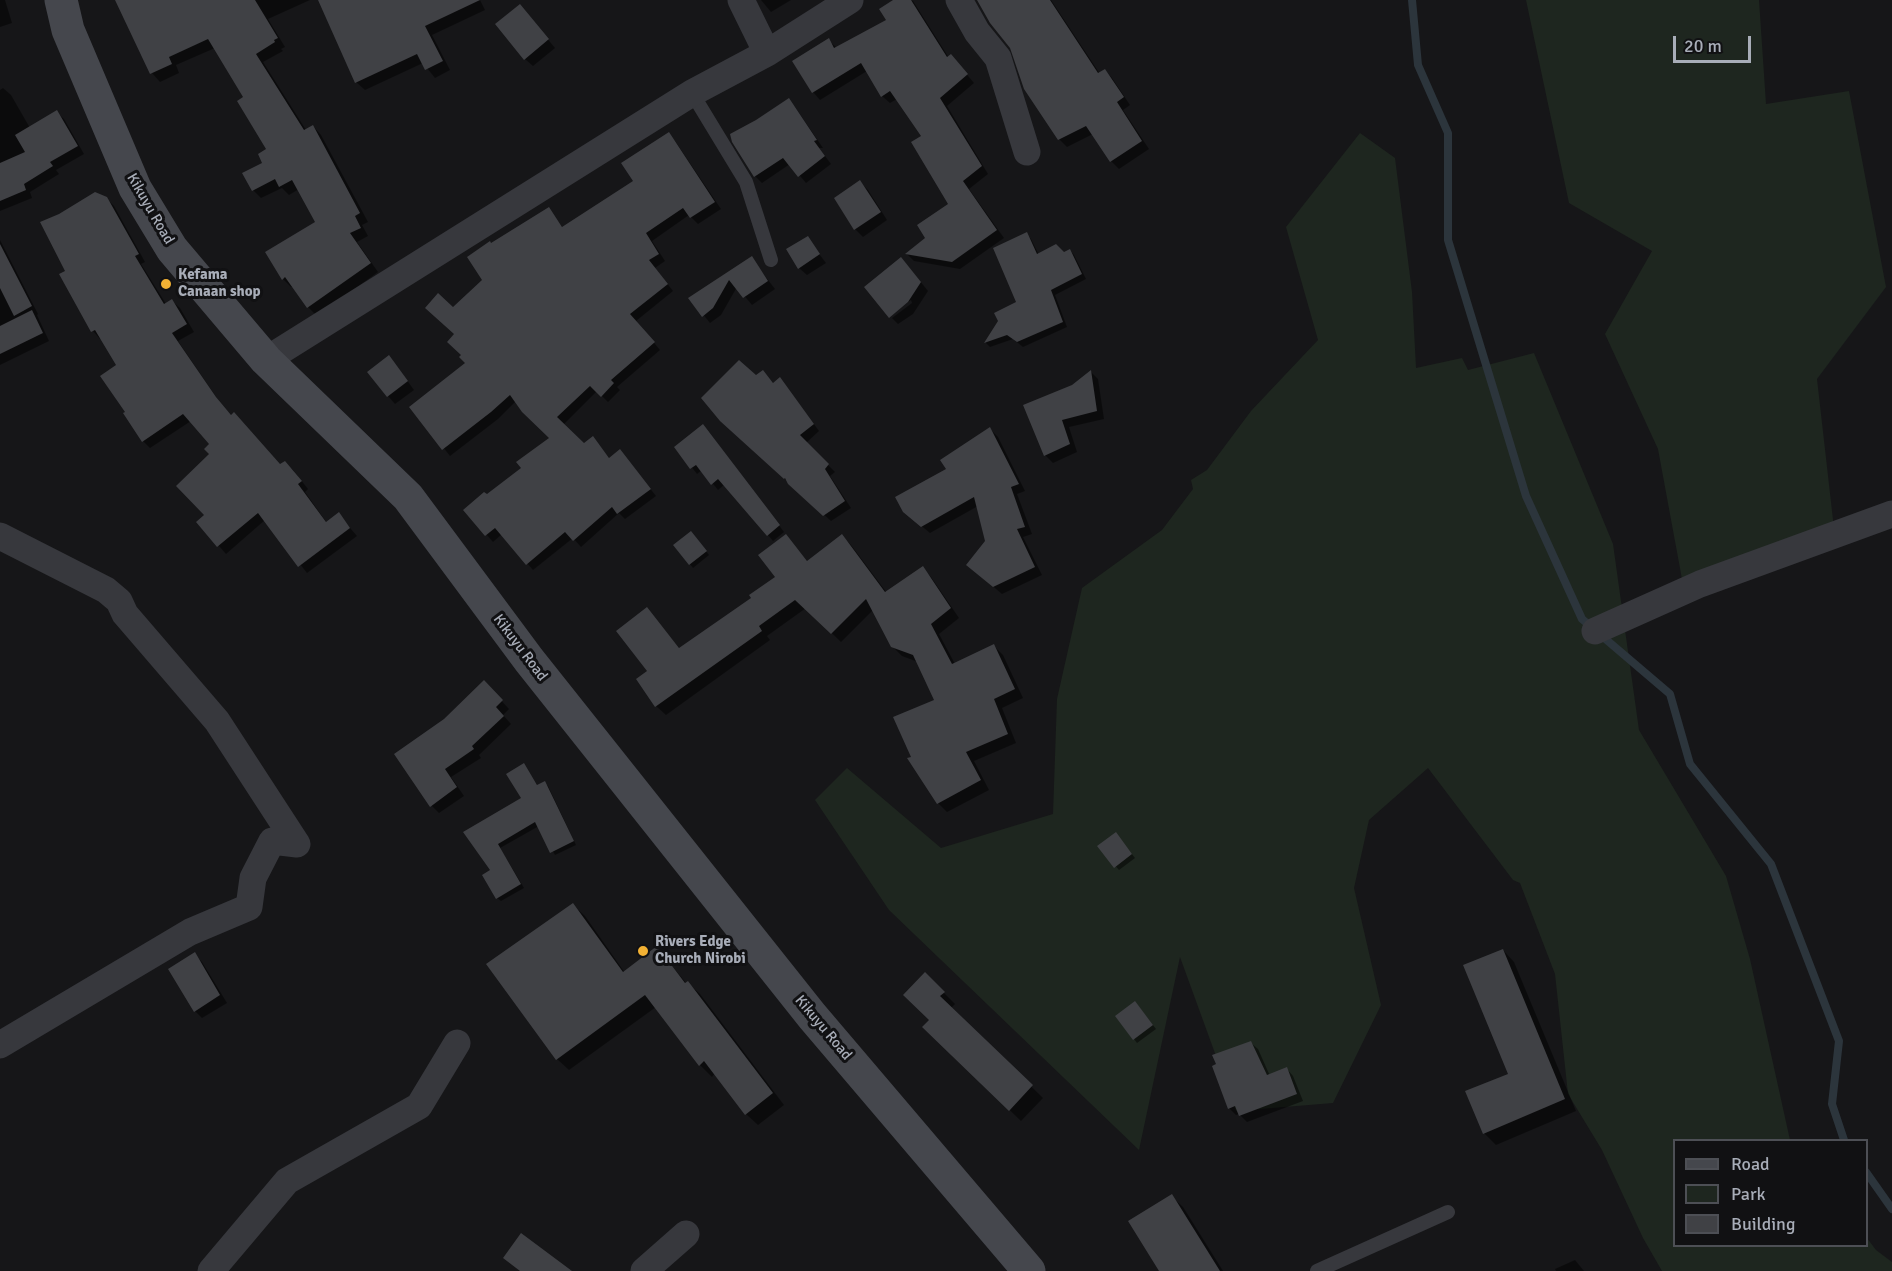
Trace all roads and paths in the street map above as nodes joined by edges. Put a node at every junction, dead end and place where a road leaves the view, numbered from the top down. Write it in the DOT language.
graph roads {
  1 [pos="61,0"];
  2 [pos="741,0"];
  3 [pos="850,0"];
  4 [pos="959,0"];
  5 [pos="767,53"];
  6 [pos="692,93"];
  7 [pos="1027,152"];
  8 [pos="771,260"];
  9 [pos="266,360"];
  10 [pos="1892,514"];
  11 [pos="0,536"];
  12 [pos="1595,631"];
  13 [pos="457,1043"];
  14 [pos="0,1045"];
  15 [pos="1448,1212"];
  16 [pos="686,1234"];
  17 [pos="211,1271"];
  18 [pos="644,1271"];
  19 [pos="1029,1271"];
  20 [pos="1317,1271"];
  1 -- 9 [label="main road, Kikuyu Road"];
  2 -- 5 [label="street"];
  3 -- 5 [label="street"];
  4 -- 7 [label="street"];
  5 -- 6 [label="street"];
  6 -- 8 [label="lane"];
  6 -- 9 [label="street"];
  9 -- 19 [label="main road, Kikuyu Road"];
  10 -- 12 [label="street"];
  11 -- 14 [label="street"];
  13 -- 17 [label="street"];
  15 -- 20 [label="lane"];
  16 -- 18 [label="street"];
}
